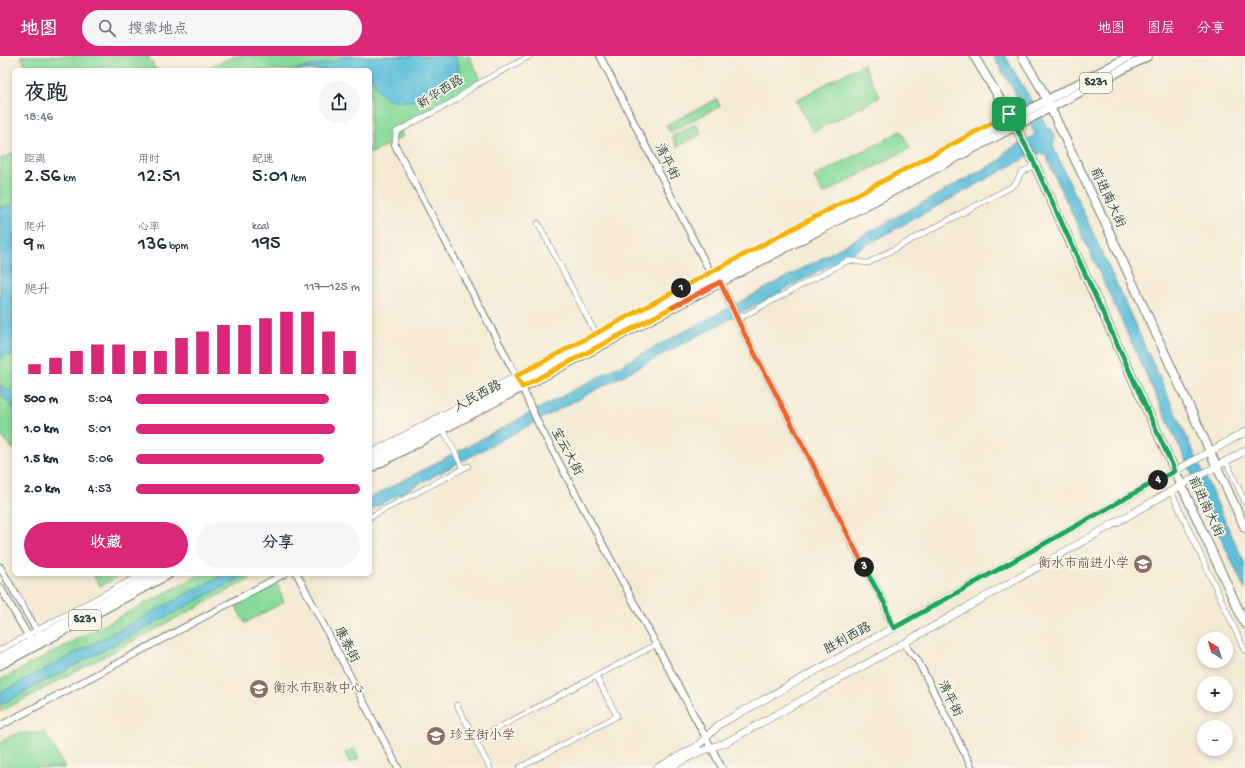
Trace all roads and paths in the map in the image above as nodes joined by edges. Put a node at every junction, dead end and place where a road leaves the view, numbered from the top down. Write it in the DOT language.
graph roads {
  1 [pos="530,56"];
  2 [pos="600,56"];
  3 [pos="974,56"];
  4 [pos="1022,56"];
  5 [pos="1130,56"];
  6 [pos="1148,56"];
  7 [pos="1046,105"];
  8 [pos="1015,120"];
  9 [pos="396,145"];
  10 [pos="1034,164"];
  11 [pos="538,223"];
  12 [pos="714,278"];
  13 [pos="737,318"];
  14 [pos="597,336"];
  15 [pos="519,382"];
  16 [pos="443,429"];
  17 [pos="1245,432"];
  18 [pos="1210,451"];
  19 [pos="1245,451"];
  20 [pos="372,452"];
  21 [pos="372,459"];
  22 [pos="1226,461"];
  23 [pos="1217,466"];
  24 [pos="372,467"];
  25 [pos="1178,469"];
  26 [pos="1185,483"];
  27 [pos="1171,491"];
  28 [pos="1245,502"];
  29 [pos="372,516"];
  30 [pos="1245,528"];
  31 [pos="0,567"];
  32 [pos="138,576"];
  33 [pos="151,576"];
  34 [pos="165,576"];
  35 [pos="280,576"];
  36 [pos="298,576"];
  37 [pos="0,587"];
  38 [pos="1245,624"];
  39 [pos="894,628"];
  40 [pos="38,633"];
  41 [pos="29,638"];
  42 [pos="905,643"];
  43 [pos="656,644"];
  44 [pos="0,650"];
  45 [pos="1245,651"];
  46 [pos="0,658"];
  47 [pos="0,665"];
  48 [pos="596,676"];
  49 [pos="456,705"];
  50 [pos="0,726"];
  51 [pos="706,738"];
  52 [pos="475,740"];
  53 [pos="711,748"];
  54 [pos="398,768"];
  55 [pos="490,768"];
  56 [pos="519,768"];
  57 [pos="657,768"];
  58 [pos="668,768"];
  59 [pos="722,768"];
  60 [pos="972,768"];
  1 -- 9 [label="street, 新华西路"];
  2 -- 12 [label="street, 清平街"];
  3 -- 8 [label="main road, 前进南大街"];
  4 -- 7 [label="main road, 前进南大街"];
  5 -- 7 [label="main road, 人民西路 / S231"];
  6 -- 7 [label="main road, 人民西路 / S231"];
  7 -- 8 [label="main road, 人民西路 / S231"];
  7 -- 18 [label="main road, 前进南大街"];
  8 -- 10 [label="main road, 前进南大街"];
  8 -- 12 [label="main road, 人民西路 / S231"];
  9 -- 15 [label="street, 宝云大街"];
  10 -- 13 [label="street"];
  10 -- 25 [label="main road, 前进南大街"];
  11 -- 14 [label="street"];
  12 -- 13 [label="street, 清平街"];
  12 -- 14 [label="main road, 人民西路 / S231"];
  12 -- 15 [label="main road, 人民西路 / S231"];
  13 -- 39 [label="street, 清平街"];
  14 -- 15 [label="main road, 人民西路 / S231"];
  15 -- 16 [label="main road, 人民西路 / S231"];
  15 -- 20 [label="street"];
  15 -- 21 [label="main road, 人民西路 / S231"];
  15 -- 43 [label="street, 宝云大街"];
  16 -- 24 [label="main road, 人民西路 / S231"];
  16 -- 29 [label="street"];
  17 -- 18 [label="main road, 胜利西路"];
  18 -- 23 [label="main road, 前进南大街"];
  18 -- 25 [label="main road, 胜利西路"];
  19 -- 22 [label="main road"];
  22 -- 23 [label="main road"];
  22 -- 28 [label="street"];
  23 -- 26 [label="main road"];
  23 -- 30 [label="main road, 前进南大街"];
  25 -- 26 [label="main road, 前进南大街"];
  25 -- 39 [label="main road, 胜利西路"];
  26 -- 27 [label="main road"];
  26 -- 38 [label="main road, 前进南大街"];
  27 -- 42 [label="main road"];
  27 -- 45 [label="street"];
  31 -- 40 [label="street"];
  32 -- 40 [label="street"];
  33 -- 40 [label="main road, S231"];
  34 -- 47 [label="main road, S231"];
  35 -- 50 [label="street"];
  36 -- 54 [label="street, 康泰街"];
  37 -- 41 [label="street"];
  39 -- 51 [label="main road, 胜利西路"];
  40 -- 41 [label="main road, S231"];
  41 -- 44 [label="street"];
  41 -- 46 [label="main road, S231"];
  42 -- 53 [label="main road"];
  42 -- 60 [label="street, 清平街"];
  43 -- 48 [label="street"];
  43 -- 51 [label="street, 宝云大街"];
  48 -- 52 [label="street"];
  48 -- 56 [label="street"];
  49 -- 52 [label="street"];
  51 -- 53 [label="street, 宝云大街"];
  51 -- 57 [label="main road, 胜利西路"];
  52 -- 55 [label="street"];
  53 -- 58 [label="main road"];
  53 -- 59 [label="street, 宝云大街"];
}
